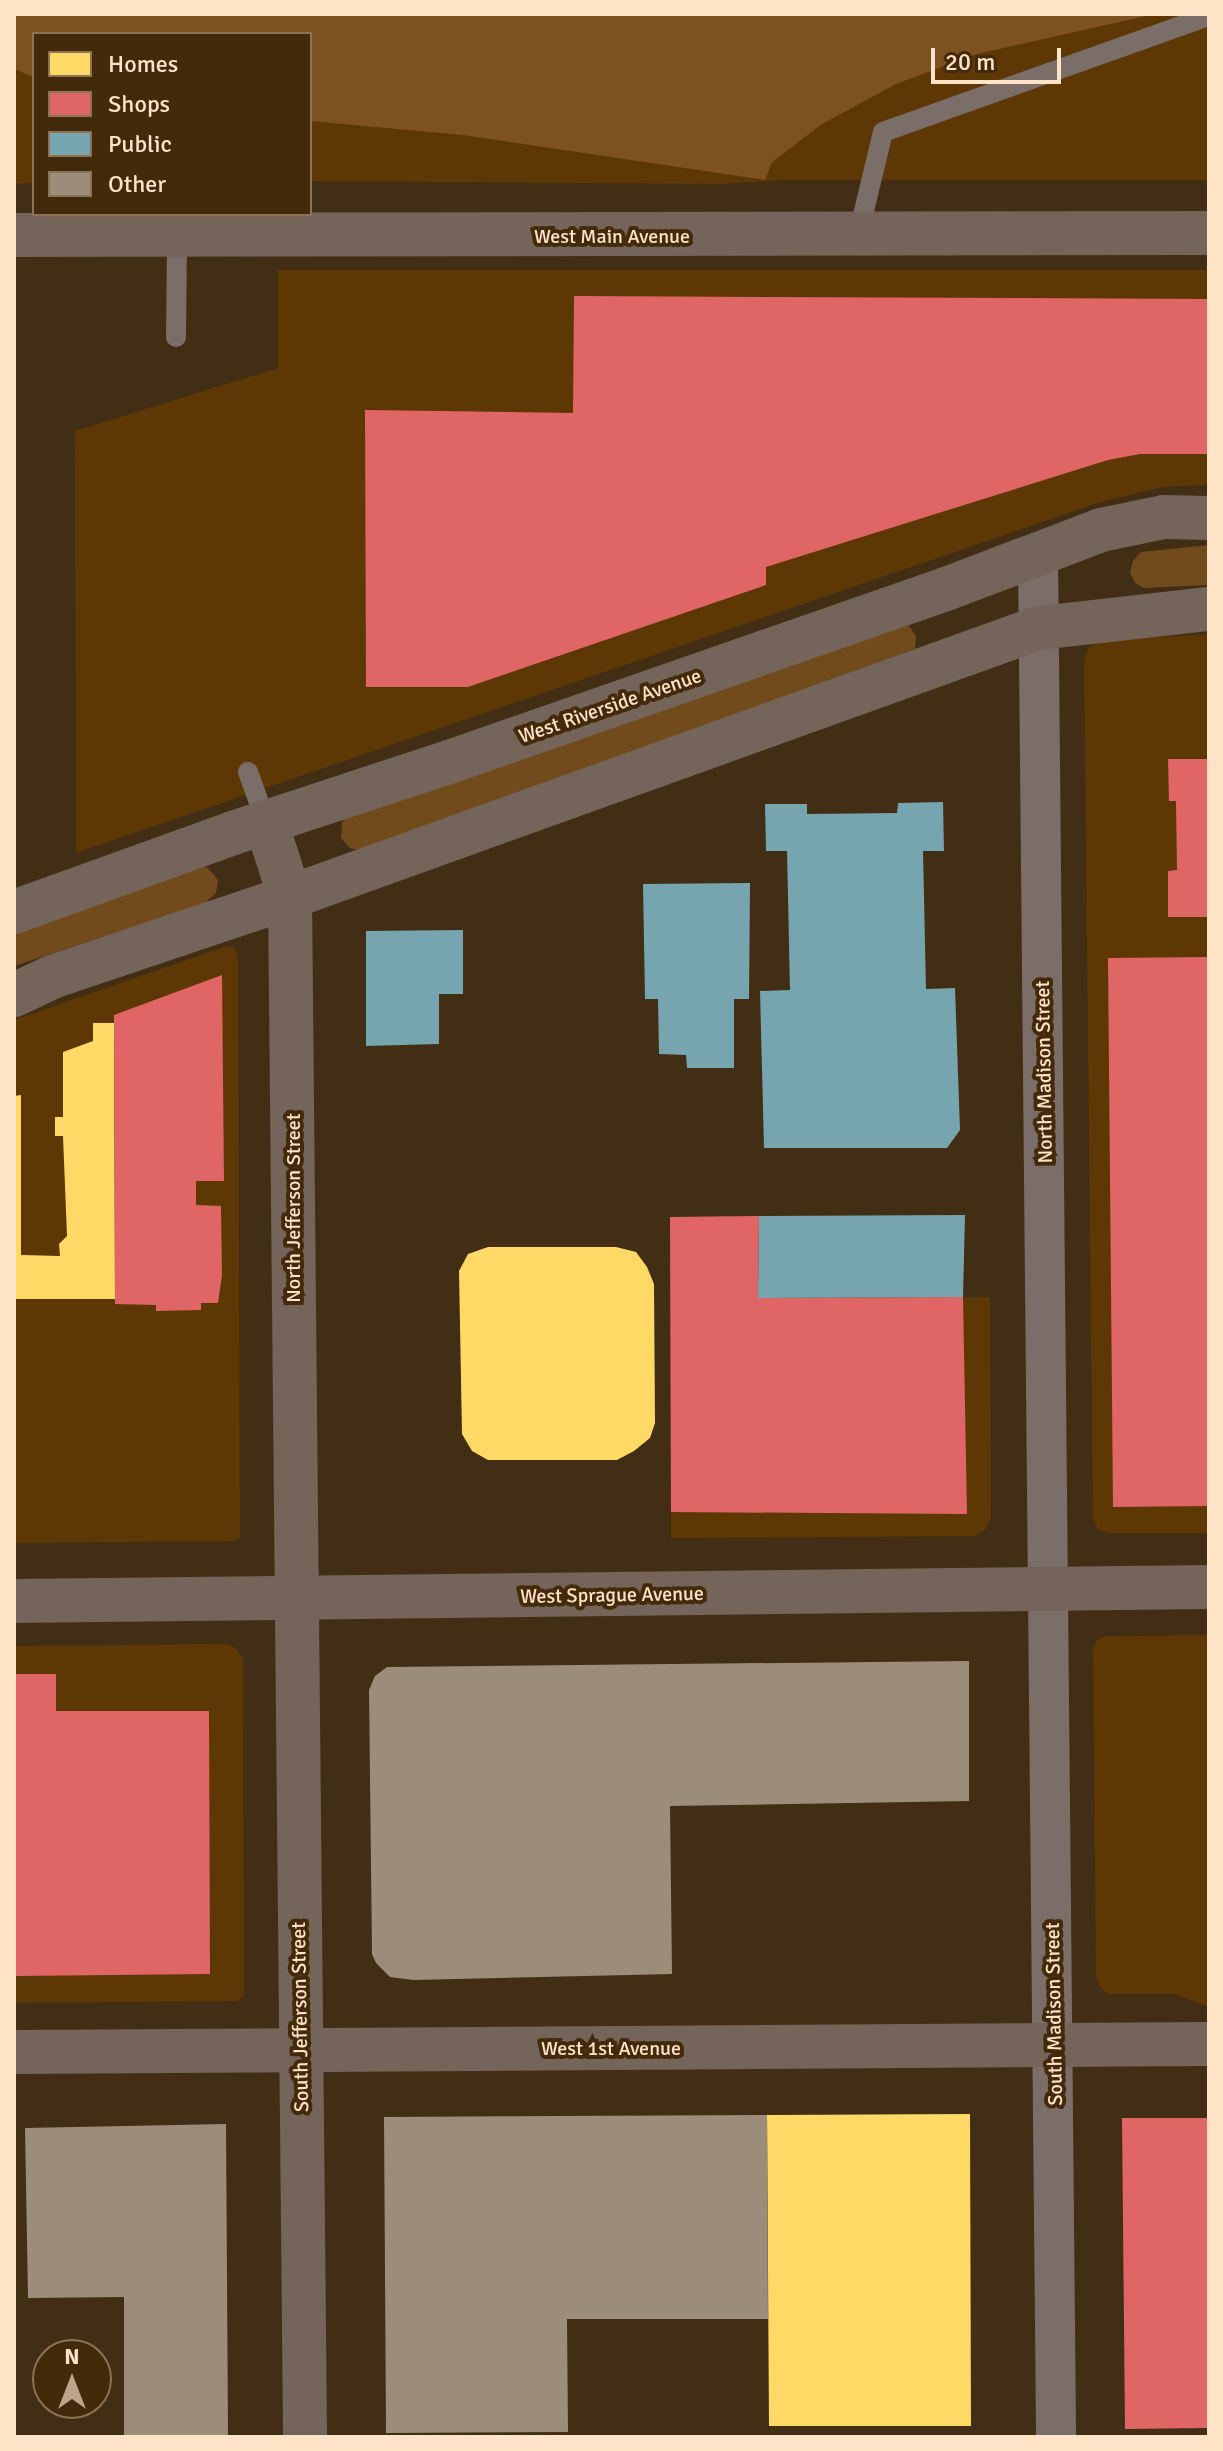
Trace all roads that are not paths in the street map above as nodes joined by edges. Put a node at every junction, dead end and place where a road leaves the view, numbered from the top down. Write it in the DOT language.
graph roads {
  1 [pos="1209,16"];
  2 [pos="1209,233"];
  3 [pos="14,235"];
  4 [pos="177,236"];
  5 [pos="858,236"];
  6 [pos="176,337"];
  7 [pos="1209,518"];
  8 [pos="1038,554"];
  9 [pos="1209,609"];
  10 [pos="1039,628"];
  11 [pos="248,772"];
  12 [pos="266,822"];
  13 [pos="290,897"];
  14 [pos="14,912"];
  15 [pos="14,995"];
  16 [pos="1209,1587"];
  17 [pos="1049,1591"];
  18 [pos="296,1597"];
  19 [pos="14,1601"];
  20 [pos="1055,2044"];
  21 [pos="1209,2044"];
  22 [pos="299,2050"];
  23 [pos="14,2052"];
  24 [pos="305,2437"];
  25 [pos="1056,2437"];
  1 -- 5 [label="lane"];
  2 -- 5 [label="street, West Main Avenue"];
  3 -- 4 [label="street, West Main Avenue"];
  4 -- 5 [label="street, West Main Avenue"];
  4 -- 6 [label="lane"];
  7 -- 8 [label="street, West Riverside Avenue"];
  8 -- 10 [label="street, North Madison Street"];
  8 -- 12 [label="street, West Riverside Avenue"];
  9 -- 10 [label="street"];
  10 -- 13 [label="street"];
  10 -- 17 [label="street, North Madison Street"];
  11 -- 12 [label="lane"];
  12 -- 13 [label="street, North Jefferson Street"];
  12 -- 14 [label="street, West Riverside Avenue"];
  13 -- 15 [label="street"];
  13 -- 18 [label="street, North Jefferson Street"];
  16 -- 17 [label="street, West Sprague Avenue"];
  17 -- 18 [label="street, West Sprague Avenue"];
  17 -- 20 [label="street, South Madison Street"];
  18 -- 19 [label="street, West Sprague Avenue"];
  18 -- 22 [label="street, South Jefferson Street"];
  20 -- 21 [label="street, West 1st Avenue"];
  20 -- 22 [label="street, West 1st Avenue"];
  20 -- 25 [label="street, South Madison Street"];
  22 -- 23 [label="street, West 1st Avenue"];
  22 -- 24 [label="street, South Jefferson Street"];
}
